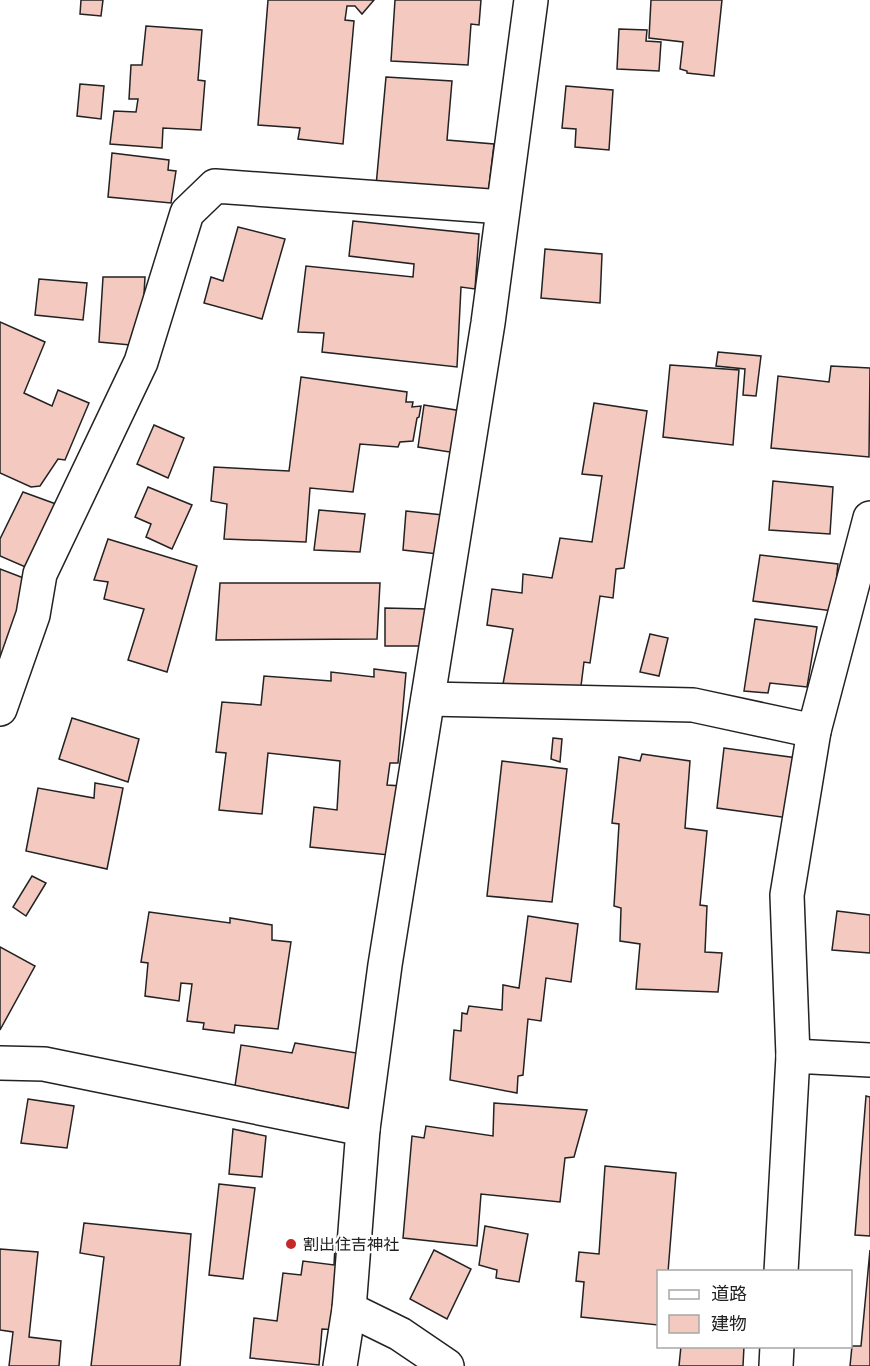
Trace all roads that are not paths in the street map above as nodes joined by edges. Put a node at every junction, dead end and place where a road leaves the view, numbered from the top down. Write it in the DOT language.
graph roads {
  1 [pos="531,0"];
  2 [pos="503,207"];
  3 [pos="870,518"];
  4 [pos="428,699"];
  5 [pos="0,709"];
  6 [pos="814,731"];
  7 [pos="793,1056"];
  8 [pos="870,1060"];
  9 [pos="0,1063"];
  10 [pos="363,1129"];
  11 [pos="781,1270"];
  12 [pos="349,1309"];
  13 [pos="777,1348"];
  14 [pos="340,1366"];
  15 [pos="447,1366"];
  16 [pos="776,1366"];
  1 -- 2 [label="street"];
  2 -- 4 [label="street"];
  2 -- 5 [label="street"];
  3 -- 6 [label="street"];
  4 -- 6 [label="street"];
  4 -- 10 [label="street"];
  6 -- 7 [label="street"];
  7 -- 8 [label="street"];
  7 -- 11 [label="street"];
  9 -- 10 [label="street"];
  10 -- 12 [label="street"];
  12 -- 14 [label="street"];
  12 -- 15 [label="street"];
  13 -- 16 [label="street"];
}
